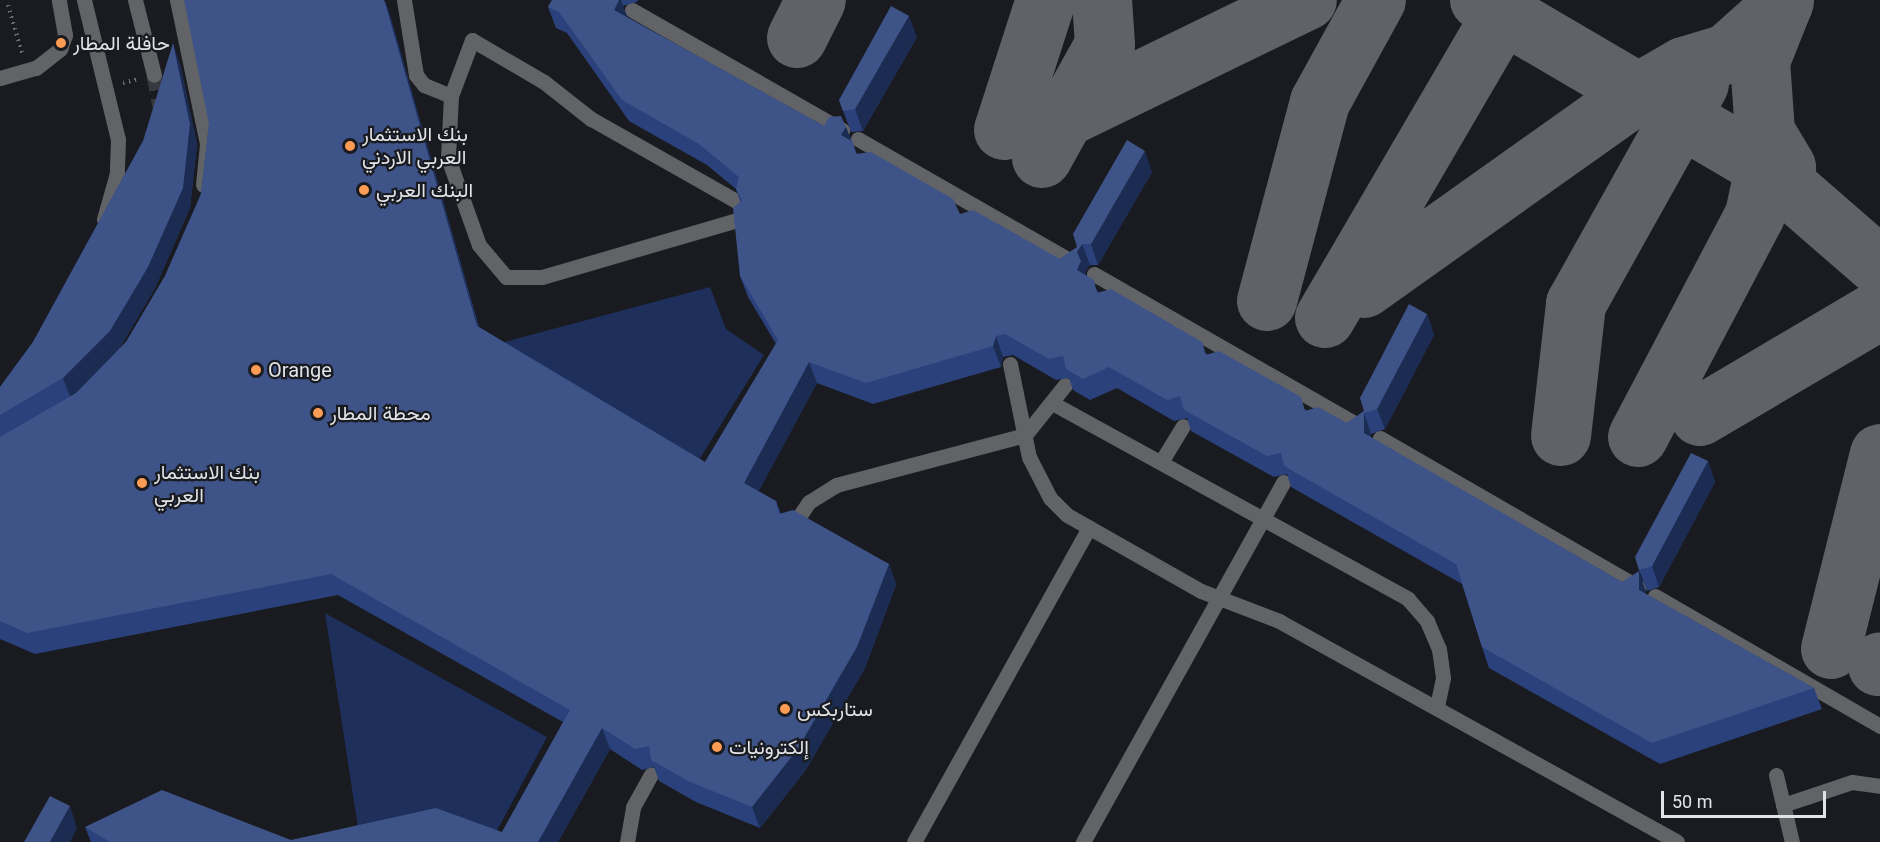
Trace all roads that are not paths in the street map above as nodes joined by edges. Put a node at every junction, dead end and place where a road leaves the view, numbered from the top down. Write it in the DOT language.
graph roads {
  1 [pos="59,0"];
  2 [pos="84,0"];
  3 [pos="135,0"];
  4 [pos="177,0"];
  5 [pos="404,0"];
  6 [pos="633,10"];
  7 [pos="154,75"];
  8 [pos="0,78"];
  9 [pos="451,96"];
  10 [pos="842,130"];
  11 [pos="858,139"];
  12 [pos="890,157"];
  13 [pos="869,167"];
  14 [pos="201,200"];
  15 [pos="738,202"];
  16 [pos="968,202"];
  17 [pos="740,219"];
  18 [pos="972,226"];
  19 [pos="98,231"];
  20 [pos="1076,264"];
  21 [pos="1094,274"];
  22 [pos="1120,289"];
  23 [pos="1110,306"];
  24 [pos="1228,350"];
  25 [pos="1010,364"];
  26 [pos="1218,367"];
  27 [pos="1065,386"];
  28 [pos="1054,404"];
  29 [pos="1327,407"];
  30 [pos="1317,423"];
  31 [pos="1183,426"];
  32 [pos="1363,428"];
  33 [pos="1025,435"];
  34 [pos="1380,438"];
  35 [pos="1161,462"];
  36 [pos="1283,482"];
  37 [pos="1263,517"];
  38 [pos="792,527"];
  39 [pos="1089,527"];
  40 [pos="1638,586"];
  41 [pos="1655,596"];
  42 [pos="1217,599"];
  43 [pos="1437,707"];
  44 [pos="1880,726"];
  45 [pos="1776,775"];
  46 [pos="651,776"];
  47 [pos="1880,786"];
  48 [pos="1783,805"];
  49 [pos="627,842"];
  50 [pos="914,842"];
  51 [pos="1083,842"];
  52 [pos="1677,842"];
  53 [pos="1792,842"];
  1 -- 8 [label="lane"];
  2 -- 19 [label="lane"];
  3 -- 7 [label="lane"];
  4 -- 14 [label="lane"];
  5 -- 9 [label="lane"];
  6 -- 10 [label="lane"];
  9 -- 15 [label="lane"];
  9 -- 17 [label="lane"];
  11 -- 12 [label="lane"];
  12 -- 13 [label="lane"];
  12 -- 16 [label="lane"];
  16 -- 18 [label="lane"];
  16 -- 20 [label="lane"];
  21 -- 22 [label="lane"];
  22 -- 23 [label="lane"];
  22 -- 24 [label="lane"];
  24 -- 26 [label="lane"];
  24 -- 29 [label="lane"];
  25 -- 33 [label="lane"];
  27 -- 28 [label="lane"];
  28 -- 33 [label="lane"];
  28 -- 35 [label="lane"];
  29 -- 30 [label="lane"];
  29 -- 32 [label="lane"];
  31 -- 35 [label="lane"];
  33 -- 38 [label="lane"];
  33 -- 39 [label="lane"];
  34 -- 40 [label="lane"];
  35 -- 37 [label="lane"];
  36 -- 37 [label="lane"];
  37 -- 42 [label="lane"];
  37 -- 43 [label="lane"];
  39 -- 42 [label="lane"];
  39 -- 50 [label="lane"];
  41 -- 44 [label="lane"];
  42 -- 43 [label="lane"];
  42 -- 51 [label="lane"];
  43 -- 52 [label="lane"];
  45 -- 48 [label="lane"];
  46 -- 49 [label="lane"];
  47 -- 48 [label="lane"];
  48 -- 53 [label="lane"];
}
